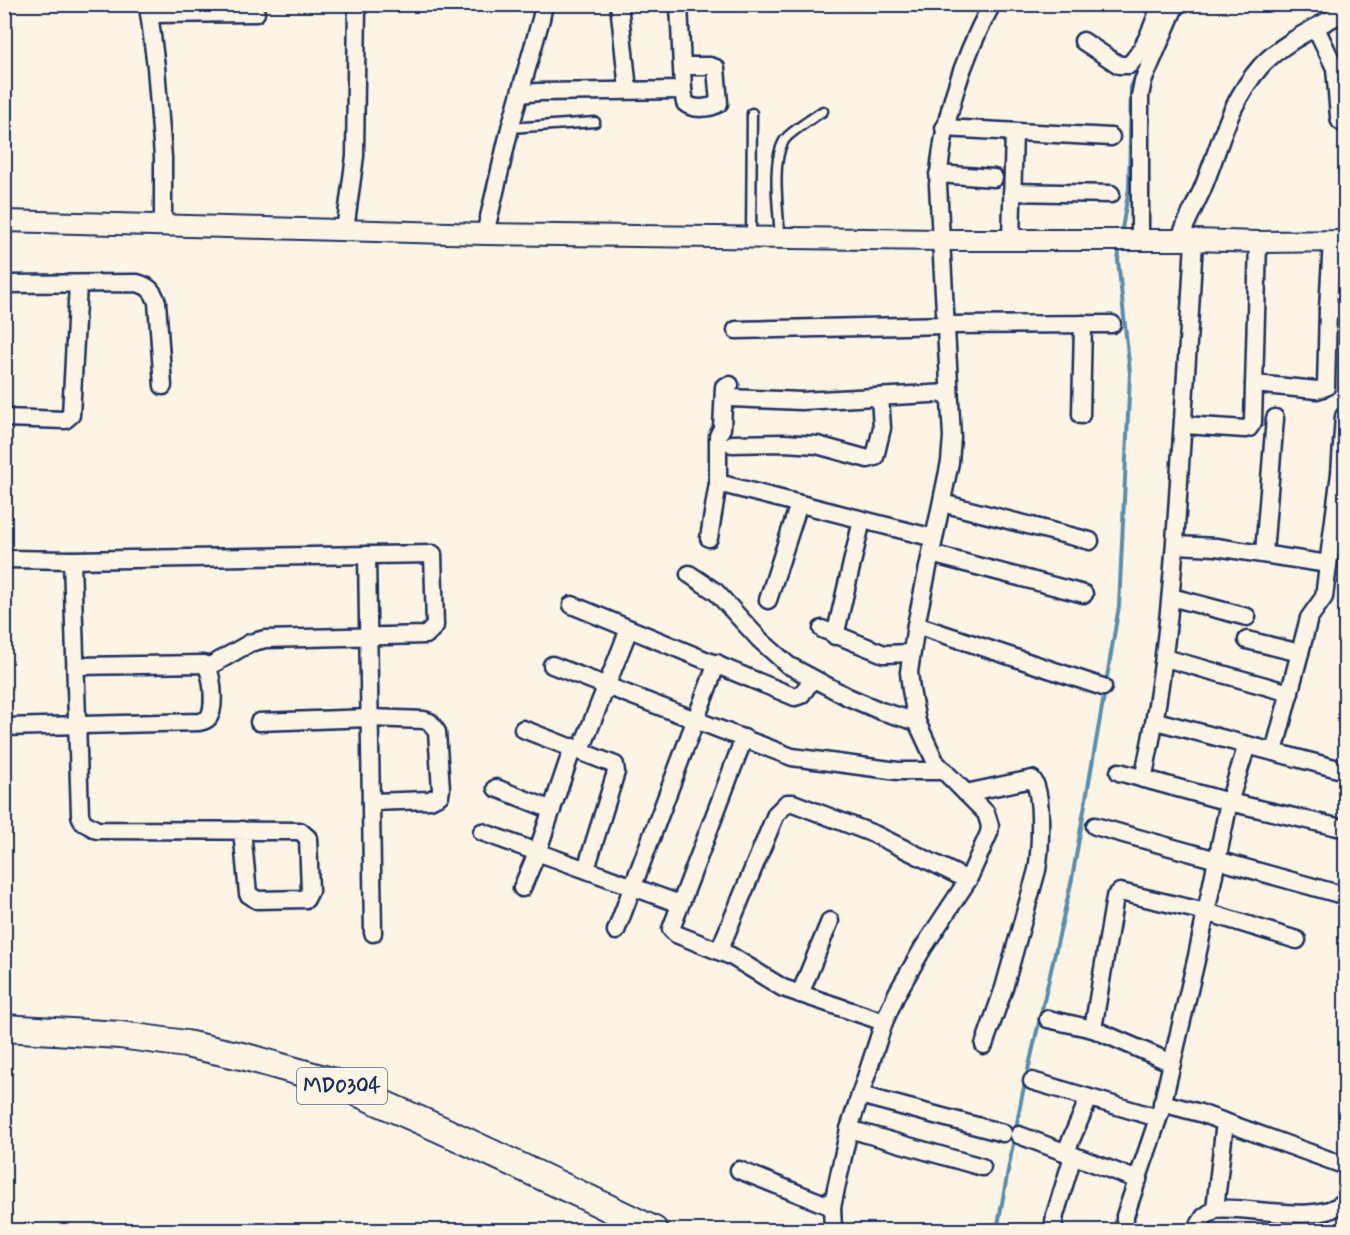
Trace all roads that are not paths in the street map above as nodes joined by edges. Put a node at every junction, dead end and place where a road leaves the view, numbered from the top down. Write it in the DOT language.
graph roads {
  1 [pos="357,4"];
  2 [pos="544,4"];
  3 [pos="619,4"];
  4 [pos="679,4"];
  5 [pos="992,4"];
  6 [pos="1161,4"];
  7 [pos="1176,4"];
  8 [pos="149,9"];
  9 [pos="1346,11"];
  10 [pos="256,14"];
  11 [pos="1316,28"];
  12 [pos="1083,41"];
  13 [pos="682,66"];
  14 [pos="628,90"];
  15 [pos="683,90"];
  16 [pos="520,94"];
  17 [pos="823,111"];
  18 [pos="752,113"];
  19 [pos="595,122"];
  20 [pos="1346,125"];
  21 [pos="510,128"];
  22 [pos="944,128"];
  23 [pos="1014,132"];
  24 [pos="1111,137"];
  25 [pos="938,174"];
  26 [pos="994,178"];
  27 [pos="1012,192"];
  28 [pos="1111,194"];
  29 [pos="4,221"];
  30 [pos="163,226"];
  31 [pos="345,230"];
  32 [pos="485,234"];
  33 [pos="751,237"];
  34 [pos="780,238"];
  35 [pos="941,240"];
  36 [pos="1011,240"];
  37 [pos="1126,240"];
  38 [pos="1186,240"];
  39 [pos="1339,241"];
  40 [pos="1258,242"];
  41 [pos="4,284"];
  42 [pos="78,284"];
  43 [pos="1328,309"];
  44 [pos="1346,310"];
  45 [pos="1083,324"];
  46 [pos="1112,324"];
  47 [pos="947,325"];
  48 [pos="736,330"];
  49 [pos="1254,384"];
  50 [pos="163,386"];
  51 [pos="949,393"];
  52 [pos="880,397"];
  53 [pos="1081,415"];
  54 [pos="1346,416"];
  55 [pos="4,418"];
  56 [pos="1275,418"];
  57 [pos="1184,424"];
  58 [pos="732,444"];
  59 [pos="718,483"];
  60 [pos="942,502"];
  61 [pos="799,504"];
  62 [pos="862,520"];
  63 [pos="709,538"];
  64 [pos="1090,541"];
  65 [pos="1176,545"];
  66 [pos="933,546"];
  67 [pos="1264,553"];
  68 [pos="367,555"];
  69 [pos="4,559"];
  70 [pos="72,560"];
  71 [pos="1328,564"];
  72 [pos="689,574"];
  73 [pos="1084,594"];
  74 [pos="1172,597"];
  75 [pos="768,600"];
  76 [pos="572,605"];
  77 [pos="1247,617"];
  78 [pos="916,625"];
  79 [pos="629,629"];
  80 [pos="369,636"];
  81 [pos="1247,640"];
  82 [pos="911,653"];
  83 [pos="1300,653"];
  84 [pos="1165,658"];
  85 [pos="717,663"];
  86 [pos="552,665"];
  87 [pos="77,666"];
  88 [pos="208,667"];
  89 [pos="812,680"];
  90 [pos="607,686"];
  91 [pos="1102,687"];
  92 [pos="1290,693"];
  93 [pos="370,718"];
  94 [pos="695,720"];
  95 [pos="1156,721"];
  96 [pos="259,722"];
  97 [pos="917,722"];
  98 [pos="79,726"];
  99 [pos="4,727"];
  100 [pos="523,729"];
  101 [pos="744,738"];
  102 [pos="1246,744"];
  103 [pos="577,748"];
  104 [pos="1274,752"];
  105 [pos="945,771"];
  106 [pos="1346,771"];
  107 [pos="1119,772"];
  108 [pos="1143,779"];
  109 [pos="495,788"];
  110 [pos="966,793"];
  111 [pos="371,802"];
  112 [pos="1229,802"];
  113 [pos="552,810"];
  114 [pos="1095,825"];
  115 [pos="242,830"];
  116 [pos="1346,830"];
  117 [pos="482,832"];
  118 [pos="537,853"];
  119 [pos="1218,860"];
  120 [pos="586,869"];
  121 [pos="968,880"];
  122 [pos="633,887"];
  123 [pos="522,888"];
  124 [pos="1346,896"];
  125 [pos="680,904"];
  126 [pos="1206,912"];
  127 [pos="830,921"];
  128 [pos="616,931"];
  129 [pos="373,933"];
  130 [pos="1297,940"];
  131 [pos="719,951"];
  132 [pos="800,994"];
  133 [pos="1048,1019"];
  134 [pos="884,1022"];
  135 [pos="4,1028"];
  136 [pos="1093,1029"];
  137 [pos="984,1045"];
  138 [pos="1172,1063"];
  139 [pos="1032,1081"];
  140 [pos="860,1095"];
  141 [pos="1089,1098"];
  142 [pos="1160,1111"];
  143 [pos="1226,1122"];
  144 [pos="849,1129"];
  145 [pos="1073,1156"];
  146 [pos="1346,1166"];
  147 [pos="982,1167"];
  148 [pos="740,1170"];
  149 [pos="1138,1180"];
  150 [pos="1346,1200"];
  151 [pos="826,1205"];
  152 [pos="1215,1209"];
  153 [pos="654,1230"];
  154 [pos="821,1230"];
  155 [pos="833,1230"];
  156 [pos="1053,1230"];
  157 [pos="1128,1230"];
  158 [pos="1196,1230"];
  1 -- 31 [label="street"];
  2 -- 16 [label="street"];
  3 -- 14 [label="street"];
  4 -- 13 [label="street"];
  5 -- 22 [label="street"];
  6 -- 12 [label="street"];
  7 -- 37 [label="street"];
  8 -- 10 [label="street"];
  8 -- 30 [label="street"];
  9 -- 11 [label="street"];
  11 -- 20 [label="street"];
  11 -- 38 [label="street"];
  13 -- 15 [label="street"];
  13 -- 15 [label="street"];
  14 -- 15 [label="street"];
  14 -- 16 [label="street"];
  16 -- 21 [label="street"];
  17 -- 34 [label="lane"];
  18 -- 33 [label="lane"];
  19 -- 21 [label="lane"];
  21 -- 32 [label="street"];
  22 -- 23 [label="street"];
  22 -- 25 [label="street"];
  23 -- 24 [label="street"];
  23 -- 27 [label="street"];
  25 -- 26 [label="street"];
  25 -- 35 [label="street"];
  27 -- 28 [label="street"];
  27 -- 36 [label="street"];
  29 -- 30 [label="street"];
  30 -- 31 [label="street"];
  31 -- 32 [label="street"];
  32 -- 33 [label="street"];
  33 -- 34 [label="street"];
  34 -- 35 [label="street"];
  35 -- 36 [label="street"];
  35 -- 47 [label="street"];
  36 -- 37 [label="street"];
  37 -- 38 [label="street"];
  38 -- 40 [label="street"];
  38 -- 57 [label="street"];
  39 -- 40 [label="street"];
  39 -- 43 [label="street"];
  40 -- 49 [label="street"];
  41 -- 42 [label="street"];
  42 -- 50 [label="street"];
  42 -- 55 [label="street"];
  43 -- 44 [label="street"];
  43 -- 49 [label="street"];
  45 -- 46 [label="street"];
  45 -- 47 [label="street"];
  45 -- 53 [label="street"];
  47 -- 48 [label="street"];
  47 -- 51 [label="street"];
  49 -- 57 [label="street"];
  51 -- 52 [label="street"];
  51 -- 60 [label="street"];
  52 -- 58 [label="street"];
  52 -- 59 [label="street"];
  54 -- 71 [label="street"];
  56 -- 67 [label="street"];
  57 -- 65 [label="street"];
  59 -- 61 [label="street"];
  59 -- 63 [label="street"];
  60 -- 64 [label="street"];
  60 -- 66 [label="street"];
  61 -- 62 [label="street"];
  61 -- 75 [label="street"];
  62 -- 66 [label="street"];
  62 -- 82 [label="street"];
  65 -- 67 [label="street"];
  65 -- 74 [label="street"];
  66 -- 73 [label="street"];
  66 -- 78 [label="street"];
  67 -- 71 [label="street"];
  68 -- 70 [label="street"];
  68 -- 80 [label="street"];
  68 -- 80 [label="street"];
  69 -- 70 [label="street"];
  70 -- 87 [label="street"];
  71 -- 83 [label="street"];
  72 -- 89 [label="street"];
  74 -- 77 [label="street"];
  74 -- 84 [label="street"];
  76 -- 79 [label="street"];
  78 -- 82 [label="street"];
  78 -- 91 [label="street"];
  79 -- 85 [label="street"];
  79 -- 90 [label="street"];
  80 -- 88 [label="street"];
  80 -- 93 [label="street"];
  81 -- 83 [label="street"];
  82 -- 97 [label="street"];
  83 -- 92 [label="street"];
  84 -- 92 [label="street"];
  84 -- 95 [label="street"];
  85 -- 89 [label="street"];
  85 -- 94 [label="street"];
  86 -- 90 [label="street"];
  87 -- 88 [label="street"];
  87 -- 98 [label="street"];
  88 -- 98 [label="street"];
  89 -- 97 [label="street"];
  90 -- 94 [label="street"];
  90 -- 103 [label="street"];
  92 -- 104 [label="street"];
  93 -- 96 [label="street"];
  93 -- 111 [label="street"];
  93 -- 111 [label="street"];
  94 -- 101 [label="street"];
  94 -- 122 [label="street"];
  95 -- 102 [label="street"];
  95 -- 108 [label="street"];
  97 -- 105 [label="street"];
  98 -- 99 [label="street"];
  98 -- 115 [label="street"];
  100 -- 103 [label="street"];
  101 -- 105 [label="street"];
  101 -- 125 [label="street"];
  102 -- 104 [label="street"];
  102 -- 112 [label="street"];
  103 -- 113 [label="street"];
  103 -- 120 [label="street"];
  104 -- 106 [label="street"];
  105 -- 110 [label="street"];
  107 -- 108 [label="street"];
  108 -- 112 [label="street"];
  109 -- 113 [label="street"];
  110 -- 121 [label="street"];
  110 -- 137 [label="street"];
  111 -- 129 [label="street"];
  112 -- 116 [label="street"];
  112 -- 119 [label="street"];
  113 -- 118 [label="street"];
  114 -- 119 [label="street"];
  115 -- 115 [label="street"];
  117 -- 118 [label="street"];
  118 -- 120 [label="street"];
  118 -- 123 [label="street"];
  119 -- 124 [label="street"];
  119 -- 126 [label="street"];
  120 -- 122 [label="street"];
  121 -- 131 [label="street"];
  121 -- 134 [label="street"];
  122 -- 125 [label="street"];
  122 -- 128 [label="street"];
  125 -- 131 [label="street"];
  126 -- 130 [label="street"];
  126 -- 136 [label="street"];
  126 -- 138 [label="street"];
  127 -- 132 [label="street"];
  131 -- 132 [label="street"];
  132 -- 134 [label="street"];
  133 -- 136 [label="street"];
  134 -- 140 [label="street"];
  135 -- 153 [label="main road, MD0304"];
  136 -- 138 [label="street"];
  138 -- 142 [label="street"];
  139 -- 141 [label="street"];
  140 -- 144 [label="street"];
  140 -- 145 [label="street"];
  141 -- 142 [label="street"];
  141 -- 145 [label="street"];
  142 -- 143 [label="street"];
  142 -- 149 [label="street"];
  143 -- 146 [label="street"];
  143 -- 152 [label="street"];
  144 -- 147 [label="street"];
  144 -- 151 [label="street"];
  145 -- 149 [label="street"];
  145 -- 156 [label="street"];
  148 -- 151 [label="street"];
  149 -- 157 [label="street"];
  150 -- 152 [label="street"];
  151 -- 154 [label="street"];
  151 -- 155 [label="street"];
  152 -- 158 [label="street"];
}
